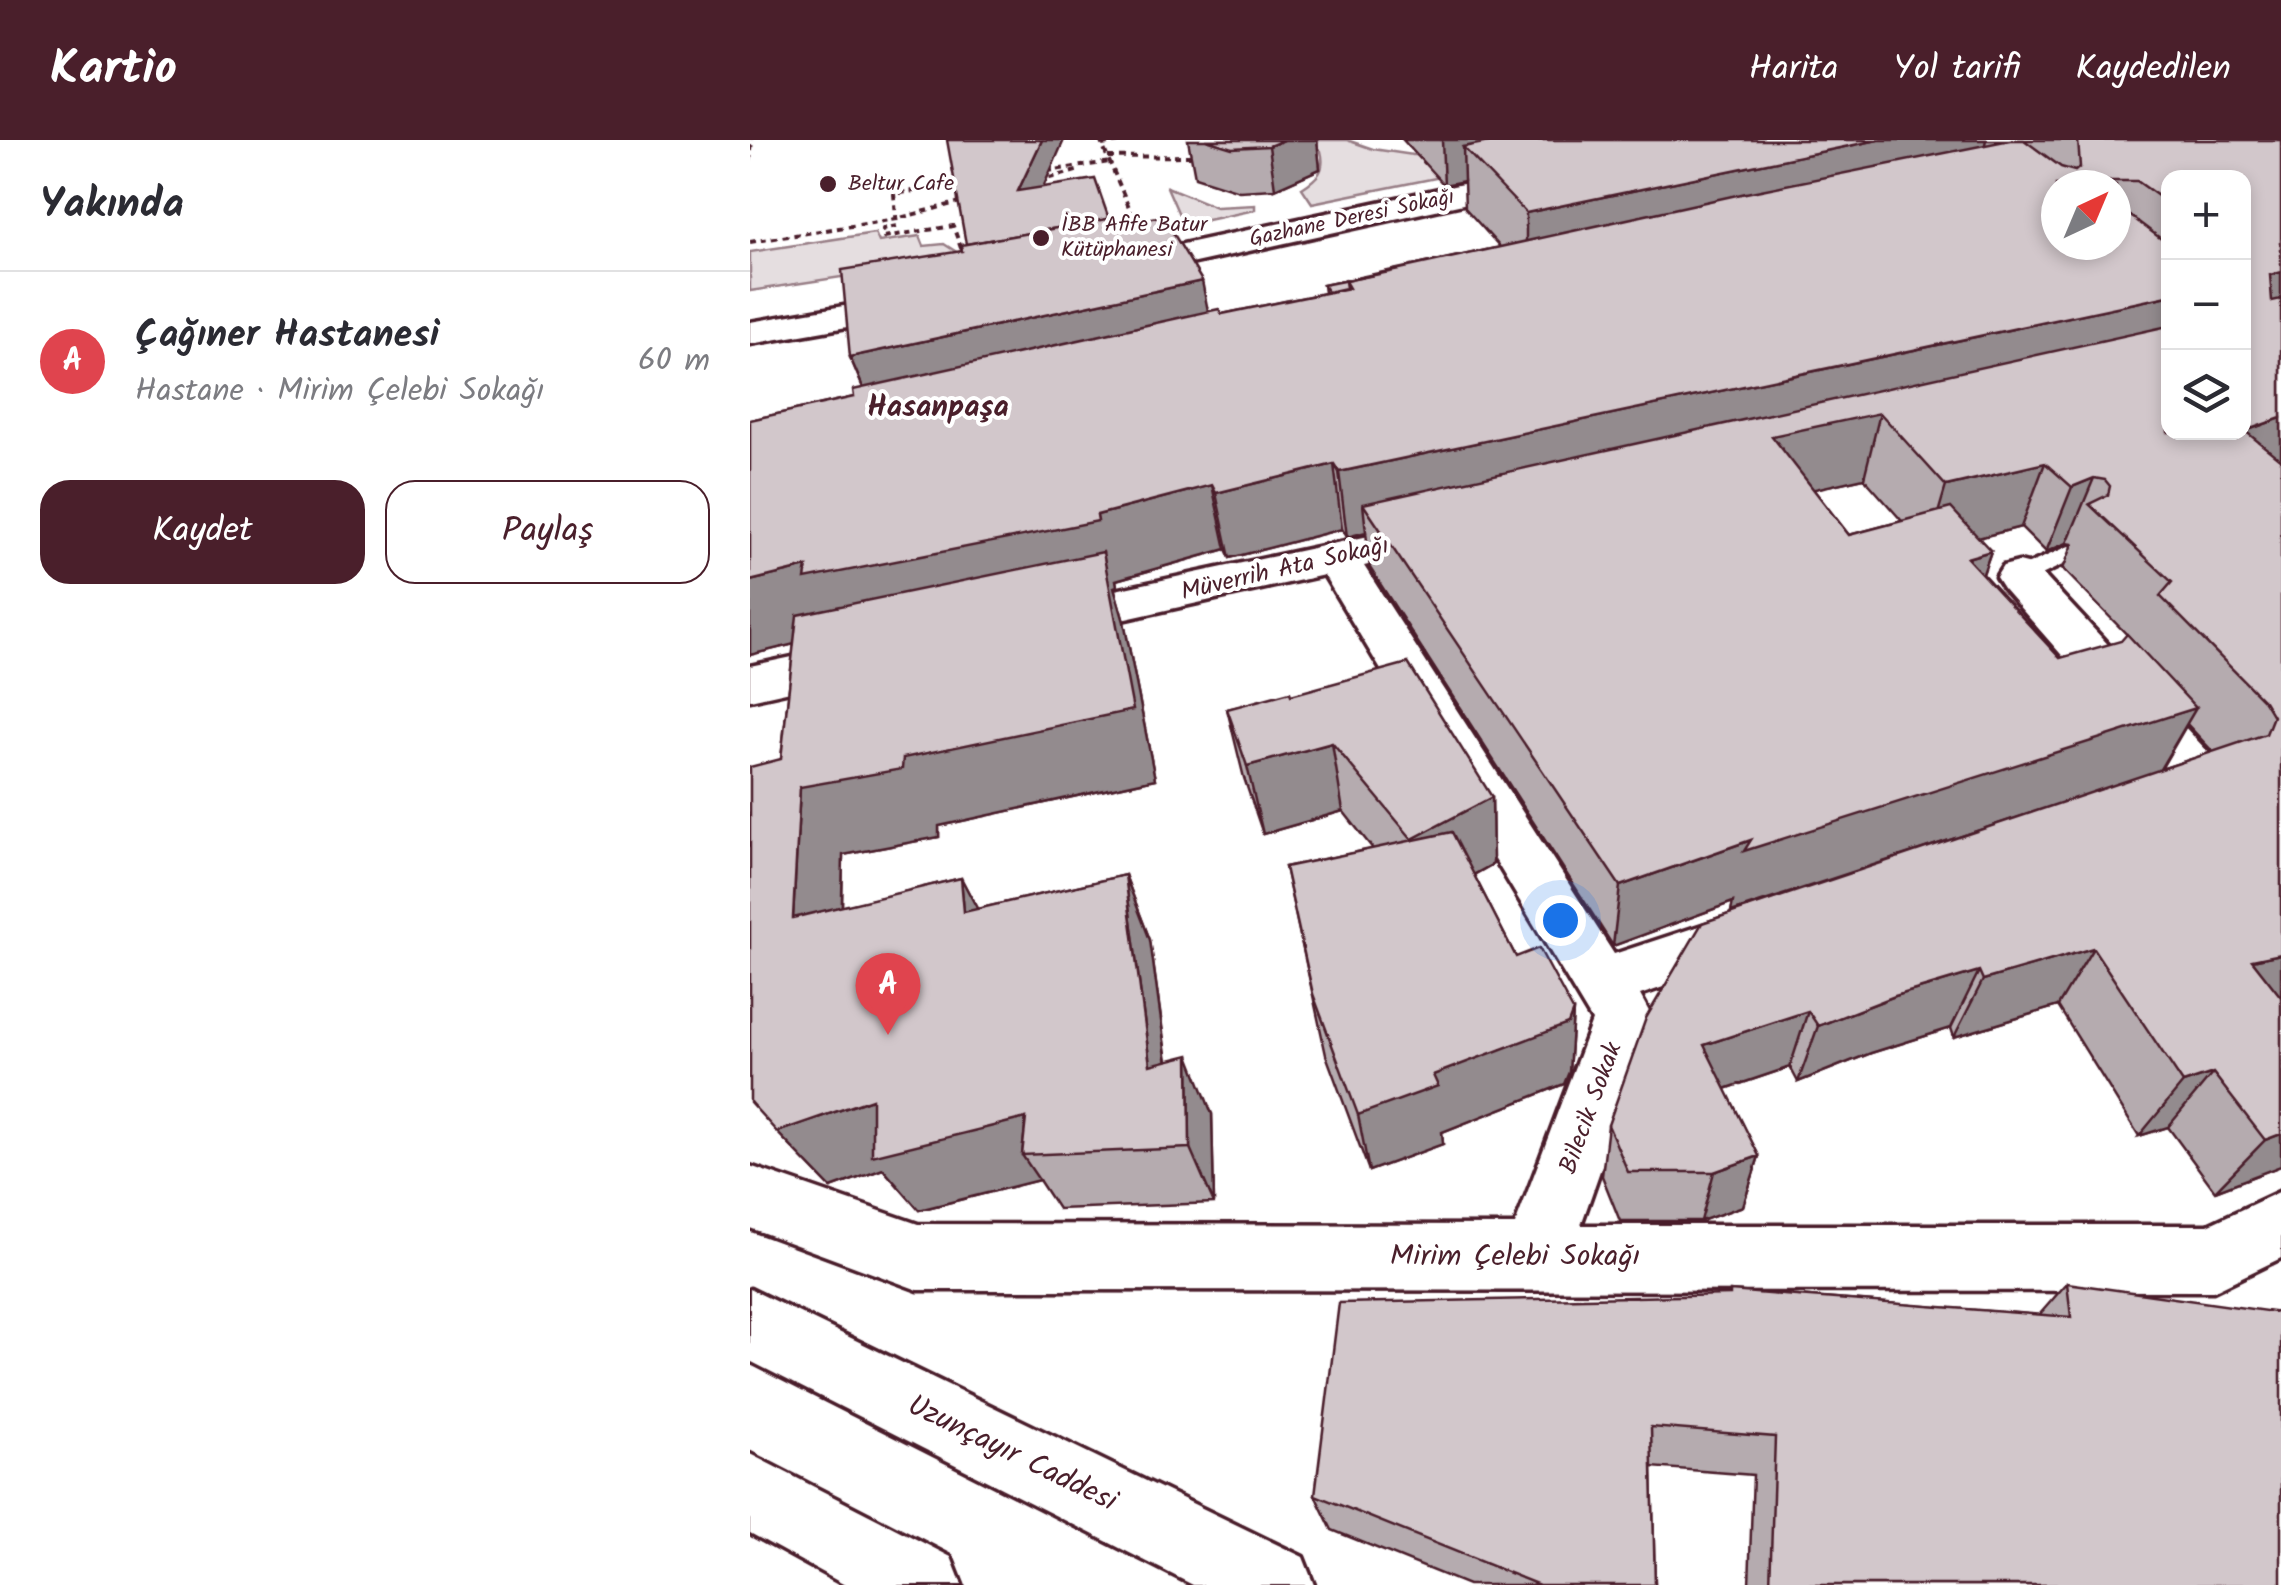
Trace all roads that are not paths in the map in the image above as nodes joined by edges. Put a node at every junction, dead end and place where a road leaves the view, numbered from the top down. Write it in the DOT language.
graph roads {
  1 [pos="1579,170"];
  2 [pos="1087,276"];
  3 [pos="956,298"];
  4 [pos="750,333"];
  5 [pos="1472,527"];
  6 [pos="2069,553"];
  7 [pos="1336,558"];
  8 [pos="2019,577"];
  9 [pos="999,631"];
  10 [pos="903,651"];
  11 [pos="750,683"];
  12 [pos="2109,812"];
  13 [pos="1790,920"];
  14 [pos="1602,984"];
  15 [pos="750,1198"];
  16 [pos="2281,1223"];
  17 [pos="1536,1257"];
  18 [pos="750,1324"];
  19 [pos="750,1492"];
  20 [pos="923,1585"];
  21 [pos="1274,1585"];
  1 -- 2 [label="street, Gazhane Deresi Sokağı"];
  3 -- 4 [label="street"];
  5 -- 7 [label="street, Müverrih Ata Sokağı"];
  6 -- 8 [label="lane"];
  7 -- 9 [label="street, Müverrih Ata Sokağı"];
  7 -- 14 [label="street, Bilecik Sokak"];
  8 -- 12 [label="street"];
  10 -- 11 [label="street"];
  13 -- 14 [label="street"];
  14 -- 17 [label="street, Bilecik Sokak"];
  15 -- 17 [label="street, Mirim Çelebi Sokağı"];
  16 -- 17 [label="street, Mirim Çelebi Sokağı"];
  18 -- 21 [label="street, Uzunçayır Caddesi"];
  19 -- 20 [label="street"];
}
